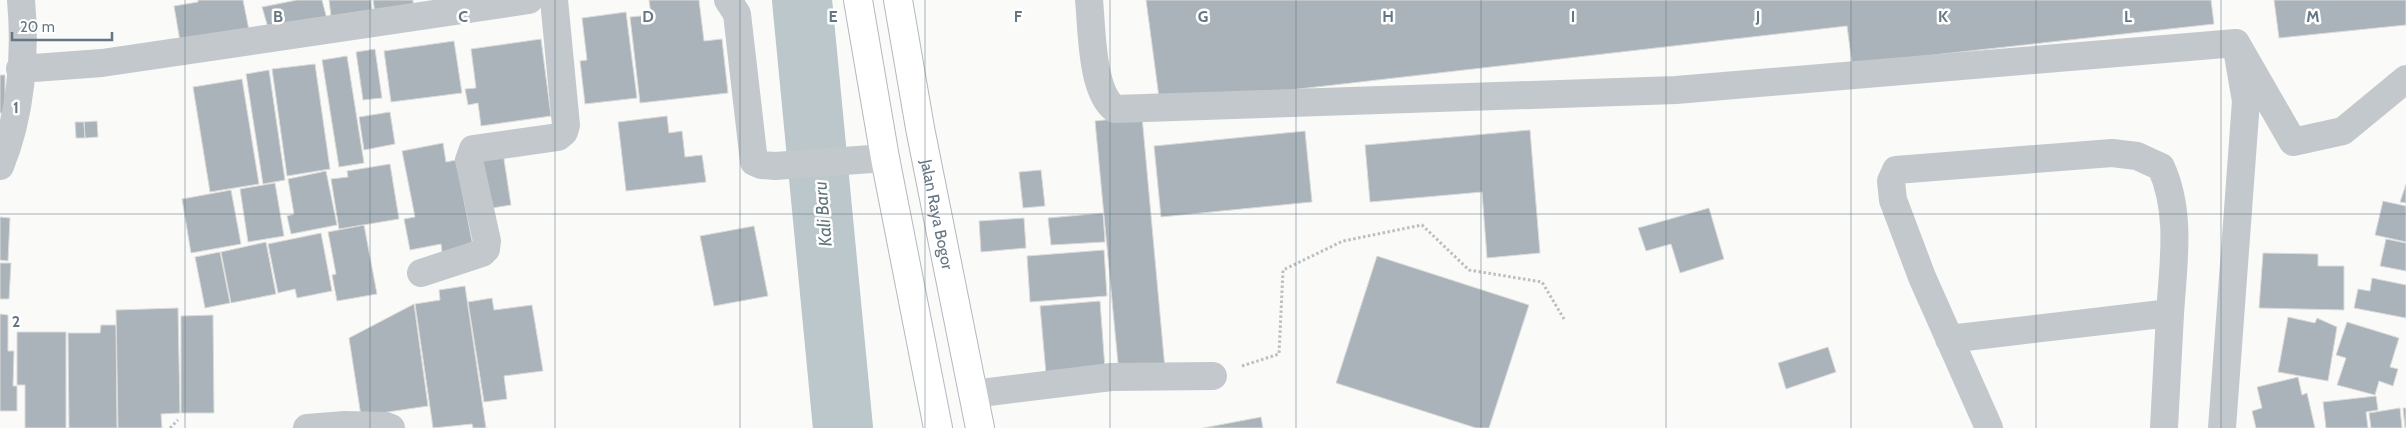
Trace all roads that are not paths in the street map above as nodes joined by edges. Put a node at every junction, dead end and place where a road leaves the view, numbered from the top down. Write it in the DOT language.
graph roads {
  1 [pos="21,0"];
  2 [pos="529,0"];
  3 [pos="554,0"];
  4 [pos="728,0"];
  5 [pos="858,0"];
  6 [pos="898,0"];
  7 [pos="1089,0"];
  8 [pos="2236,43"];
  9 [pos="20,68"];
  10 [pos="2406,79"];
  11 [pos="885,158"];
  12 [pos="0,166"];
  13 [pos="421,273"];
  14 [pos="2170,313"];
  15 [pos="1949,339"];
  16 [pos="1213,376"];
  17 [pos="973,394"];
  18 [pos="307,428"];
  19 [pos="390,428"];
  20 [pos="938,428"];
  21 [pos="980,428"];
  22 [pos="1989,428"];
  23 [pos="2164,428"];
  24 [pos="2222,428"];
  1 -- 9 [label="street"];
  2 -- 9 [label="street"];
  3 -- 13 [label="street"];
  4 -- 11 [label="street"];
  5 -- 11 [label="highway"];
  6 -- 17 [label="highway, Jalan Raya Bogor"];
  7 -- 8 [label="street"];
  8 -- 10 [label="street"];
  8 -- 24 [label="street"];
  9 -- 12 [label="street"];
  11 -- 20 [label="highway"];
  14 -- 15 [label="street"];
  14 -- 15 [label="street"];
  14 -- 23 [label="street"];
  15 -- 22 [label="street"];
  16 -- 17 [label="street"];
  17 -- 21 [label="highway, Jalan Raya Bogor"];
  18 -- 19 [label="street"];
}
